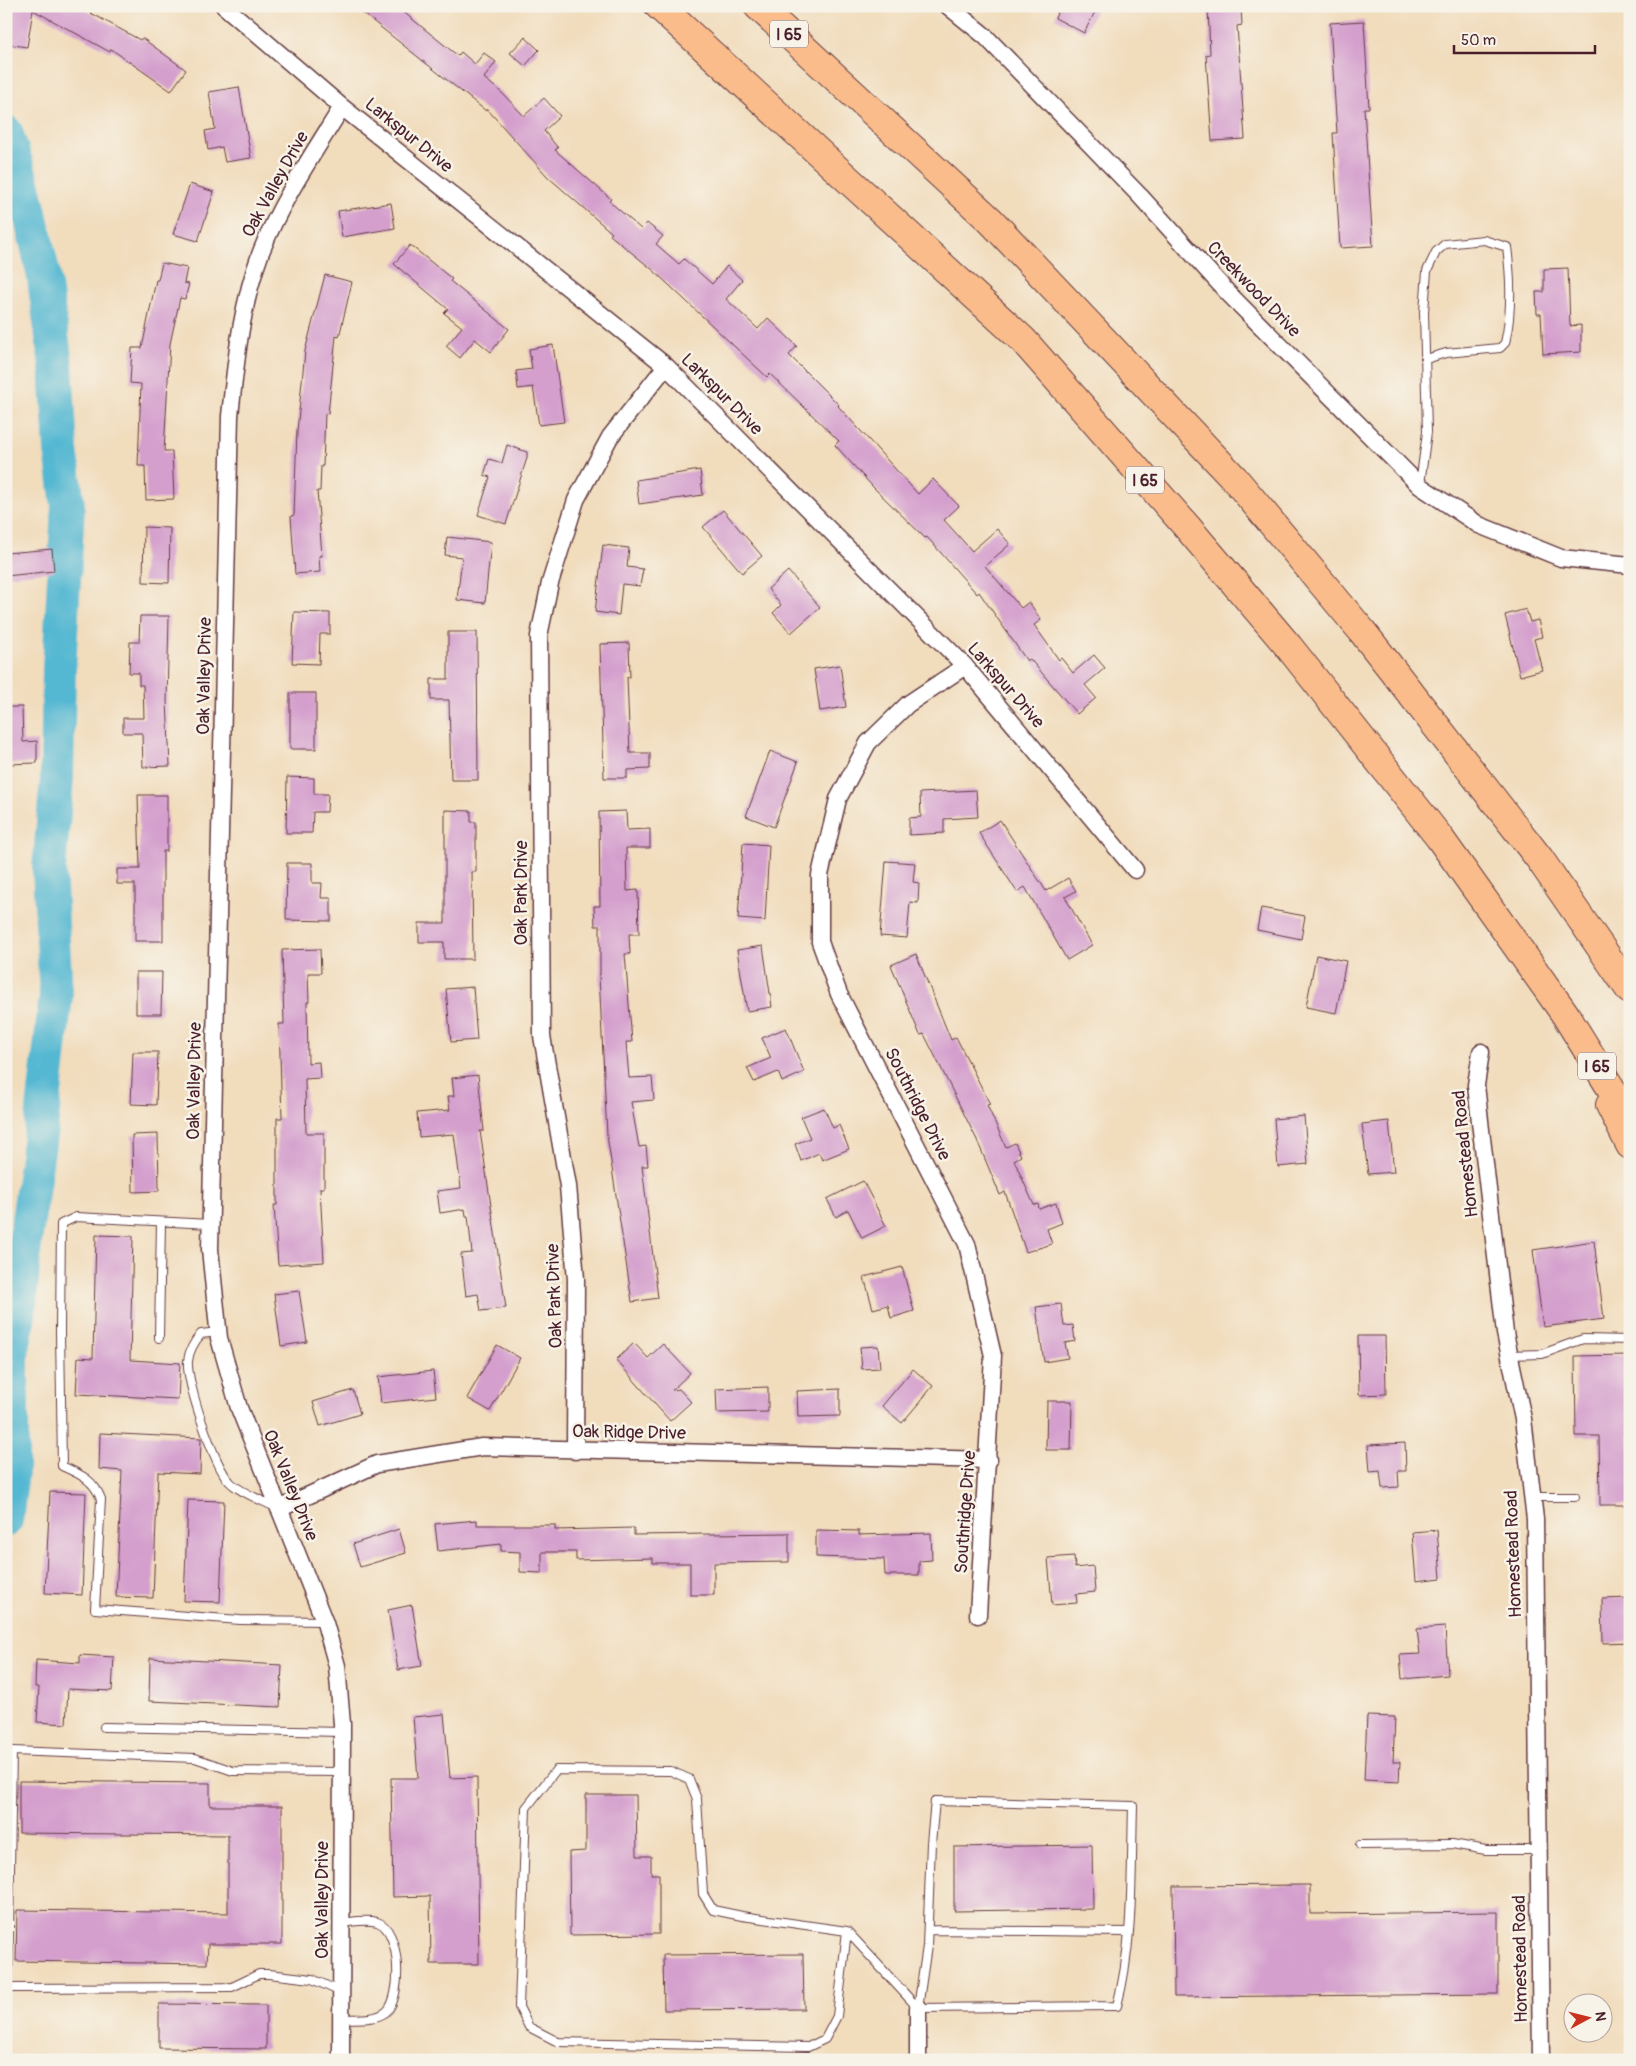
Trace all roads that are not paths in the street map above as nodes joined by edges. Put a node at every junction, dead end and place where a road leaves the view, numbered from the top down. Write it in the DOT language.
graph roads {
  1 [pos="224,6"];
  2 [pos="659,6"];
  3 [pos="758,6"];
  4 [pos="948,6"];
  5 [pos="342,107"];
  6 [pos="1426,359"];
  7 [pos="666,366"];
  8 [pos="1420,486"];
  9 [pos="1630,565"];
  10 [pos="965,666"];
  11 [pos="1135,870"];
  12 [pos="1630,990"];
  13 [pos="1565,1014"];
  14 [pos="1481,1052"];
  15 [pos="1630,1119"];
  16 [pos="1630,1144"];
  17 [pos="160,1222"];
  18 [pos="210,1224"];
  19 [pos="218,1332"];
  20 [pos="159,1338"];
  21 [pos="1630,1340"];
  22 [pos="1509,1355"];
  23 [pos="575,1451"];
  24 [pos="989,1460"];
  25 [pos="1532,1497"];
  26 [pos="1575,1497"];
  27 [pos="279,1509"];
  28 [pos="978,1615"];
  29 [pos="324,1620"];
  30 [pos="104,1727"];
  31 [pos="342,1732"];
  32 [pos="342,1772"];
  33 [pos="1360,1844"];
  34 [pos="1539,1850"];
  35 [pos="342,1923"];
  36 [pos="928,1930"];
  37 [pos="847,1931"];
  38 [pos="1128,1932"];
  39 [pos="342,1992"];
  40 [pos="918,2008"];
  41 [pos="342,2019"];
  42 [pos="341,2060"];
  43 [pos="918,2060"];
  44 [pos="1541,2060"];
  1 -- 5 [label="street, Larkspur Drive"];
  2 -- 13 [label="highway, I 65"];
  3 -- 12 [label="highway, I 65"];
  4 -- 8 [label="street, Creekwood Drive"];
  5 -- 7 [label="street, Larkspur Drive"];
  5 -- 18 [label="street, Oak Valley Drive"];
  6 -- 6 [label="lane"];
  6 -- 8 [label="lane"];
  7 -- 10 [label="street, Larkspur Drive"];
  7 -- 23 [label="street, Oak Park Drive"];
  8 -- 9 [label="street, Creekwood Drive"];
  10 -- 11 [label="street, Larkspur Drive"];
  10 -- 24 [label="street, Southridge Drive"];
  13 -- 15 [label="highway, I 65"];
  13 -- 16 [label="highway"];
  14 -- 22 [label="street, Homestead Road"];
  17 -- 18 [label="lane"];
  17 -- 20 [label="lane"];
  17 -- 29 [label="lane"];
  18 -- 19 [label="street, Oak Valley Drive"];
  19 -- 27 [label="street, Oak Valley Drive"];
  19 -- 27 [label="lane"];
  21 -- 22 [label="lane"];
  22 -- 25 [label="street, Homestead Road"];
  23 -- 24 [label="street, Oak Ridge Drive"];
  23 -- 27 [label="street, Oak Ridge Drive"];
  24 -- 28 [label="street, Southridge Drive"];
  25 -- 26 [label="lane"];
  25 -- 34 [label="street, Homestead Road"];
  27 -- 29 [label="street, Oak Valley Drive"];
  29 -- 31 [label="street, Oak Valley Drive"];
  30 -- 31 [label="lane"];
  31 -- 32 [label="street, Oak Valley Drive"];
  32 -- 35 [label="street, Oak Valley Drive"];
  32 -- 39 [label="lane"];
  33 -- 34 [label="lane"];
  34 -- 44 [label="street, Homestead Road"];
  35 -- 39 [label="street, Oak Valley Drive"];
  35 -- 41 [label="lane"];
  36 -- 38 [label="lane"];
  36 -- 38 [label="lane"];
  36 -- 40 [label="lane"];
  37 -- 37 [label="lane"];
  37 -- 40 [label="lane"];
  38 -- 40 [label="lane"];
  39 -- 41 [label="street, Oak Valley Drive"];
  40 -- 43 [label="street"];
  41 -- 42 [label="street, Oak Valley Drive"];
}
